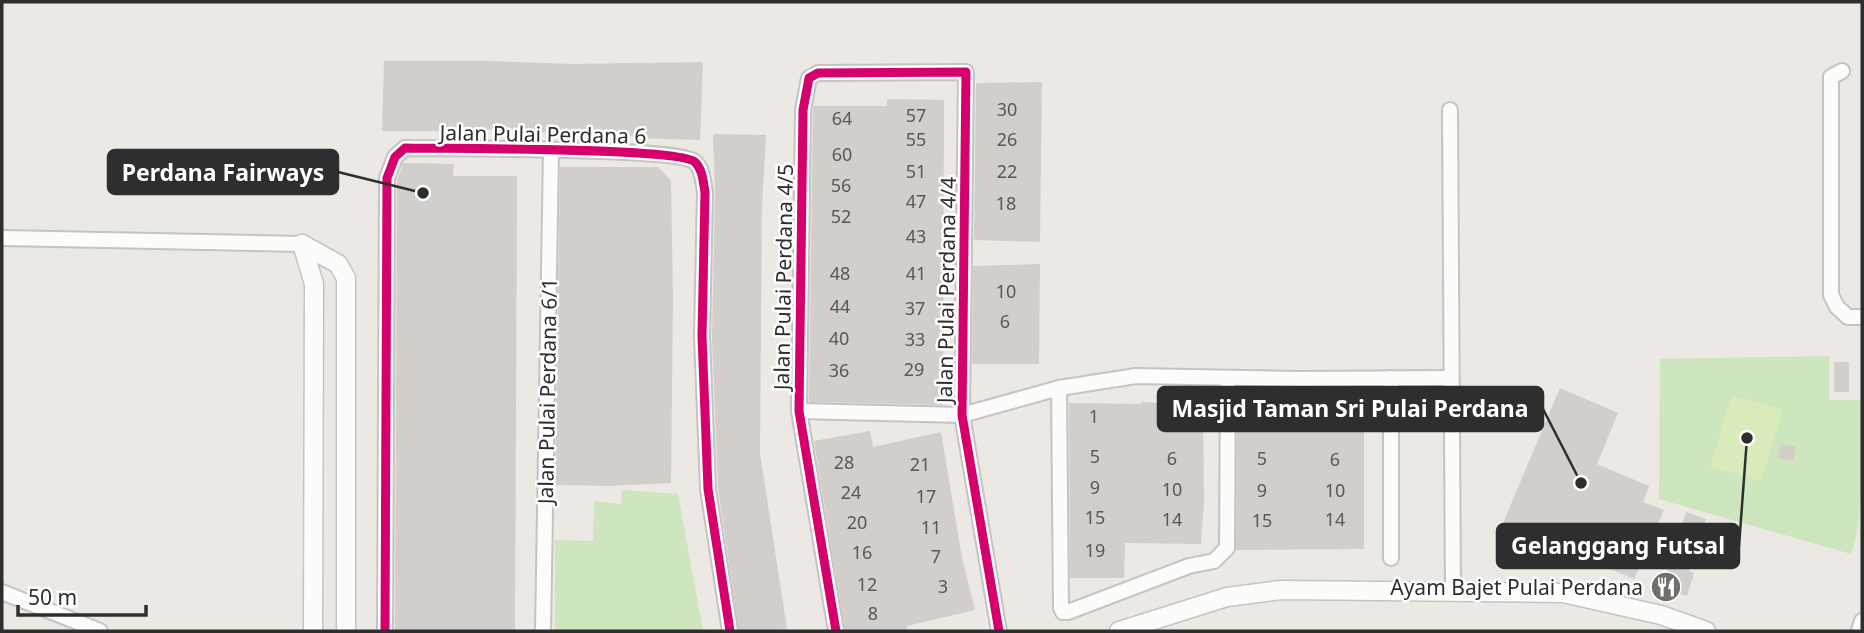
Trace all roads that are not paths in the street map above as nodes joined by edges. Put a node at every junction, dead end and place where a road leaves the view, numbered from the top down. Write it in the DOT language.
graph roads {
  1 [pos="1842,71"];
  2 [pos="966,72"];
  3 [pos="1450,110"];
  4 [pos="551,151"];
  5 [pos="2,238"];
  6 [pos="302,244"];
  7 [pos="1855,317"];
  8 [pos="1391,378"];
  9 [pos="1451,378"];
  10 [pos="1228,379"];
  11 [pos="1059,388"];
  12 [pos="799,411"];
  13 [pos="962,415"];
  14 [pos="1391,558"];
  15 [pos="1453,591"];
  16 [pos="2,592"];
  17 [pos="1862,621"];
  18 [pos="996,629"];
  19 [pos="100,631"];
  20 [pos="313,631"];
  21 [pos="346,631"];
  22 [pos="385,631"];
  23 [pos="542,631"];
  24 [pos="730,631"];
  25 [pos="836,631"];
  26 [pos="1119,631"];
  27 [pos="1706,631"];
  28 [pos="1859,631"];
  1 -- 7 [label="street"];
  2 -- 12 [label="street, Jalan Pulai Perdana 4/5"];
  2 -- 13 [label="street, Jalan Pulai Perdana 4/4"];
  3 -- 9 [label="street"];
  4 -- 22 [label="street, Jalan Pulai Perdana 6"];
  4 -- 23 [label="street, Jalan Pulai Perdana 6/1"];
  4 -- 24 [label="street, Jalan Pulai Perdana 6"];
  5 -- 6 [label="street"];
  6 -- 20 [label="street"];
  6 -- 21 [label="street"];
  8 -- 9 [label="street"];
  8 -- 10 [label="street"];
  8 -- 14 [label="street"];
  9 -- 15 [label="street"];
  10 -- 11 [label="street"];
  10 -- 11 [label="street"];
  11 -- 13 [label="street"];
  12 -- 13 [label="street"];
  12 -- 25 [label="street, Jalan Pulai Perdana 4/5"];
  13 -- 18 [label="street, Jalan Pulai Perdana 4/4"];
  15 -- 26 [label="street"];
  15 -- 27 [label="street"];
  16 -- 19 [label="street"];
  17 -- 28 [label="street"];
}
